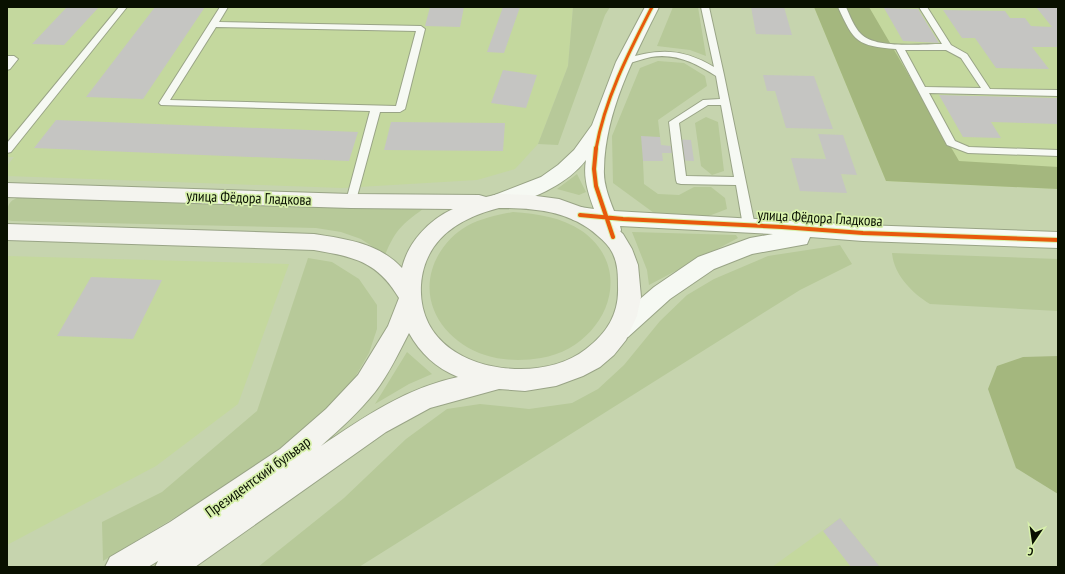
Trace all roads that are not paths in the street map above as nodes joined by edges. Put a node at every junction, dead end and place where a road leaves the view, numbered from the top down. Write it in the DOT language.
graph roads {
  1 [pos="123,7"];
  2 [pos="224,7"];
  3 [pos="652,7"];
  4 [pos="705,7"];
  5 [pos="842,7"];
  6 [pos="923,7"];
  7 [pos="213,24"];
  8 [pos="899,47"];
  9 [pos="948,48"];
  10 [pos="7,59"];
  11 [pos="624,62"];
  12 [pos="7,67"];
  13 [pos="720,75"];
  14 [pos="923,90"];
  15 [pos="988,92"];
  16 [pos="1058,94"];
  17 [pos="725,102"];
  18 [pos="376,108"];
  19 [pos="600,127"];
  20 [pos="7,150"];
  21 [pos="1058,153"];
  22 [pos="741,181"];
  23 [pos="7,190"];
  24 [pos="351,201"];
  25 [pos="494,202"];
  26 [pos="749,226"];
  27 [pos="610,227"];
  28 [pos="7,232"];
  29 [pos="863,233"];
  30 [pos="1058,240"];
  31 [pos="409,298"];
  32 [pos="620,330"];
  33 [pos="497,379"];
  34 [pos="120,567"];
  35 [pos="170,567"];
  1 -- 20 [label="lane"];
  2 -- 7 [label="lane"];
  3 -- 11 [label="street"];
  4 -- 13 [label="lane"];
  5 -- 8 [label="lane"];
  6 -- 9 [label="lane"];
  7 -- 18 [label="lane"];
  7 -- 18 [label="lane"];
  8 -- 9 [label="lane"];
  8 -- 14 [label="lane"];
  9 -- 15 [label="lane"];
  10 -- 12 [label="lane"];
  11 -- 13 [label="lane"];
  11 -- 19 [label="street"];
  13 -- 17 [label="lane"];
  14 -- 15 [label="lane"];
  14 -- 21 [label="lane"];
  15 -- 16 [label="lane"];
  17 -- 22 [label="lane"];
  17 -- 22 [label="lane"];
  18 -- 24 [label="lane"];
  19 -- 25 [label="street"];
  19 -- 27 [label="street"];
  22 -- 26 [label="lane"];
  23 -- 24 [label="main road, улица Фёдора Гладкова"];
  24 -- 25 [label="main road, улица Фёдора Гладкова"];
  25 -- 27 [label="main road"];
  25 -- 31 [label="main road"];
  26 -- 27 [label="street, улица Фёдора Гладкова"];
  26 -- 29 [label="street, улица Фёдора Гладкова"];
  27 -- 32 [label="main road"];
  28 -- 31 [label="main road"];
  29 -- 30 [label="street, улица Фёдора Гладкова"];
  29 -- 32 [label="street, улица Фёдора Гладкова"];
  31 -- 33 [label="main road"];
  31 -- 34 [label="main road, Президентский бульвар"];
  32 -- 33 [label="main road"];
  33 -- 35 [label="main road, Президентский бульвар"];
}
